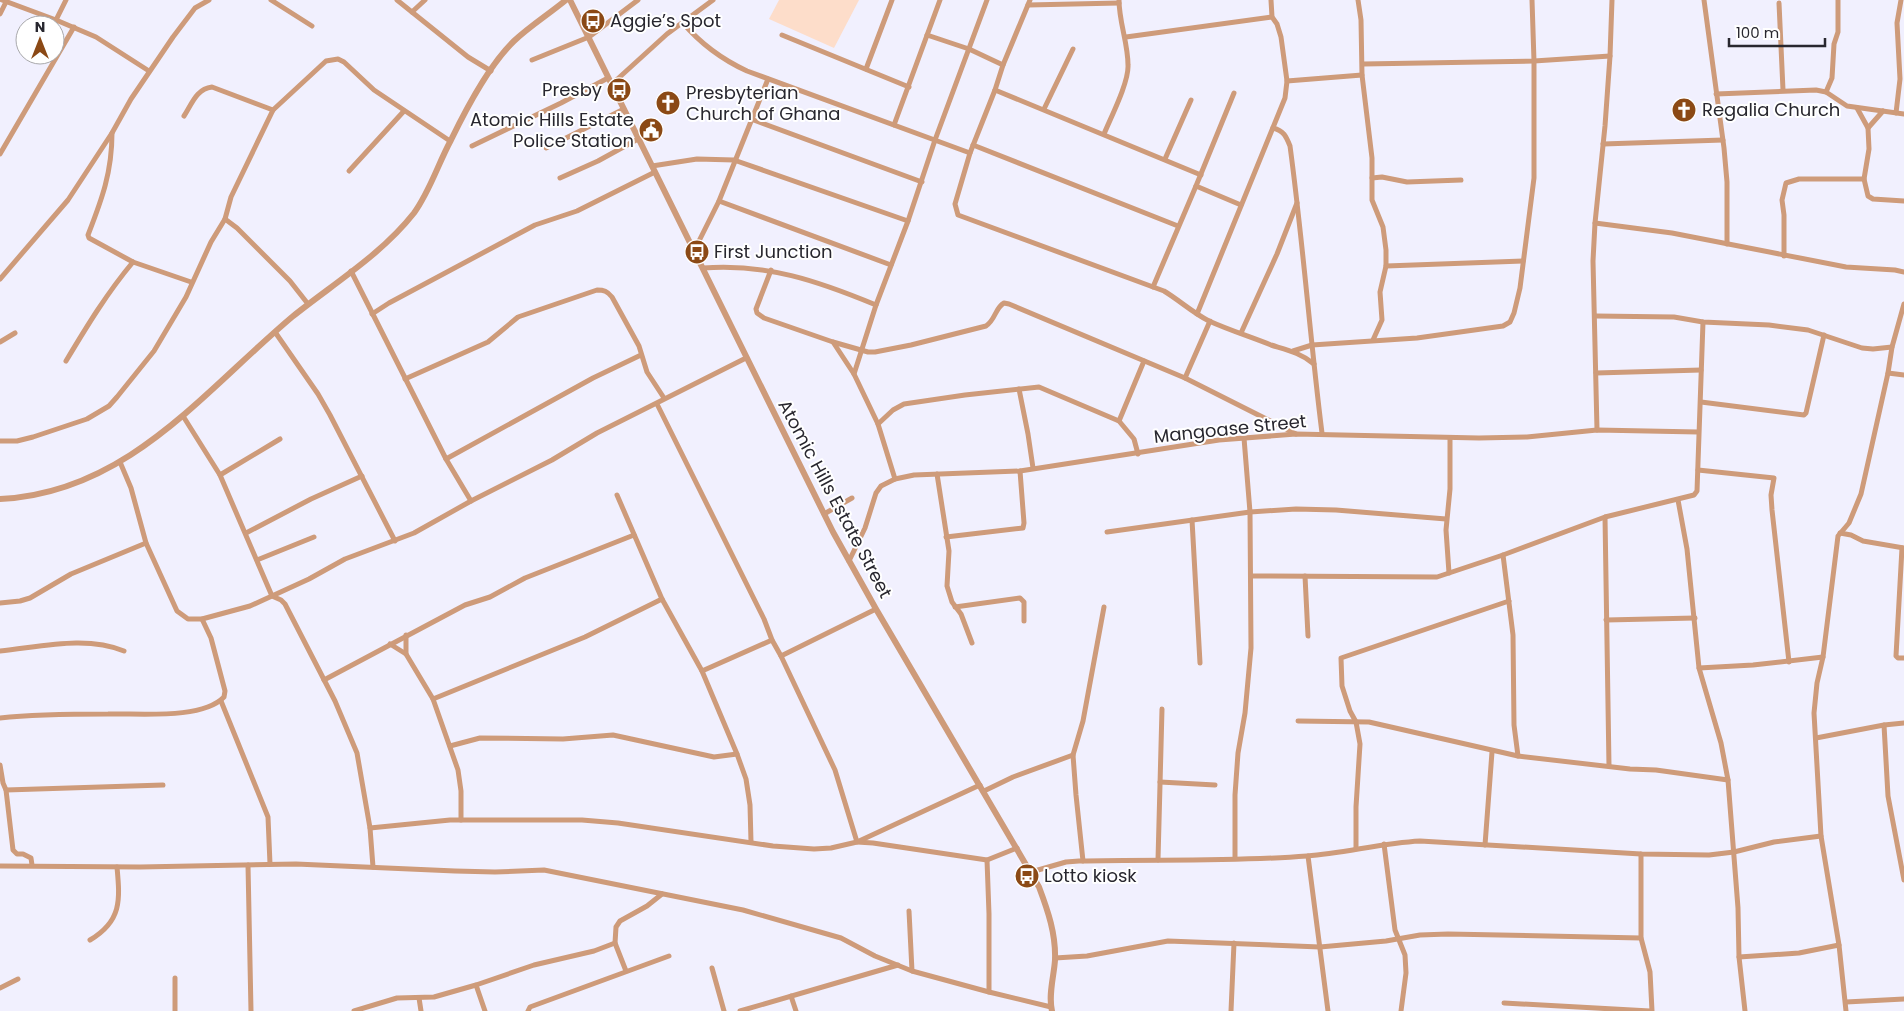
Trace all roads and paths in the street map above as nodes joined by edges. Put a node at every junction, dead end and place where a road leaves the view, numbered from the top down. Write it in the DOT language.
graph roads {
  1 [pos="66,0"];
  2 [pos="209,0"];
  3 [pos="271,0"];
  4 [pos="397,0"];
  5 [pos="425,0"];
  6 [pos="568,0"];
  7 [pos="638,0"];
  8 [pos="713,0"];
  9 [pos="892,0"];
  10 [pos="940,0"];
  11 [pos="987,0"];
  12 [pos="1271,0"];
  13 [pos="1358,0"];
  14 [pos="1532,0"];
  15 [pos="1612,0"];
  16 [pos="1704,0"];
  17 [pos="1838,0"];
  18 [pos="1901,0"];
  19 [pos="4,1"];
  20 [pos="1119,2"];
  21 [pos="1030,3"];
  22 [pos="1779,3"];
  23 [pos="412,12"];
  24 [pos="0,14"];
  25 [pos="42,15"];
  26 [pos="58,15"];
  27 [pos="1272,17"];
  28 [pos="683,23"];
  29 [pos="65,24"];
  30 [pos="312,26"];
  31 [pos="74,28"];
  32 [pos="782,35"];
  33 [pos="928,35"];
  34 [pos="588,37"];
  35 [pos="1126,37"];
  36 [pos="1073,49"];
  37 [pos="969,50"];
  38 [pos="1610,56"];
  39 [pos="532,60"];
  40 [pos="1534,61"];
  41 [pos="1363,64"];
  42 [pos="1003,65"];
  43 [pos="866,69"];
  44 [pos="149,71"];
  45 [pos="490,71"];
  46 [pos="1362,75"];
  47 [pos="768,79"];
  48 [pos="610,81"];
  49 [pos="1287,81"];
  50 [pos="908,87"];
  51 [pos="995,90"];
  52 [pos="1783,90"];
  53 [pos="1826,92"];
  54 [pos="1234,93"];
  55 [pos="1716,94"];
  56 [pos="1191,100"];
  57 [pos="1857,108"];
  58 [pos="624,109"];
  59 [pos="1044,109"];
  60 [pos="273,110"];
  61 [pos="404,111"];
  62 [pos="1883,111"];
  63 [pos="1896,113"];
  64 [pos="1904,114"];
  65 [pos="184,116"];
  66 [pos="751,119"];
  67 [pos="894,125"];
  68 [pos="1273,128"];
  69 [pos="1868,128"];
  70 [pos="112,133"];
  71 [pos="1104,134"];
  72 [pos="638,139"];
  73 [pos="936,140"];
  74 [pos="1723,140"];
  75 [pos="450,141"];
  76 [pos="1603,144"];
  77 [pos="973,145"];
  78 [pos="472,146"];
  79 [pos="546,148"];
  80 [pos="970,153"];
  81 [pos="0,154"];
  82 [pos="1165,159"];
  83 [pos="734,160"];
  84 [pos="653,169"];
  85 [pos="349,170"];
  86 [pos="1200,175"];
  87 [pos="560,178"];
  88 [pos="1372,178"];
  89 [pos="1864,179"];
  90 [pos="1461,180"];
  91 [pos="922,182"];
  92 [pos="1196,186"];
  93 [pos="719,201"];
  94 [pos="1298,201"];
  95 [pos="1904,201"];
  96 [pos="1242,205"];
  97 [pos="225,219"];
  98 [pos="908,222"];
  99 [pos="1594,223"];
  100 [pos="1178,226"];
  101 [pos="1727,244"];
  102 [pos="694,251"];
  103 [pos="1784,256"];
  104 [pos="132,262"];
  105 [pos="1523,262"];
  106 [pos="891,265"];
  107 [pos="1386,266"];
  108 [pos="703,268"];
  109 [pos="771,270"];
  110 [pos="350,271"];
  111 [pos="1904,272"];
  112 [pos="0,279"];
  113 [pos="191,282"];
  114 [pos="1152,286"];
  115 [pos="308,304"];
  116 [pos="1904,304"];
  117 [pos="876,305"];
  118 [pos="372,314"];
  119 [pos="1197,314"];
  120 [pos="1596,316"];
  121 [pos="1210,321"];
  122 [pos="1704,322"];
  123 [pos="275,332"];
  124 [pos="15,333"];
  125 [pos="1241,334"];
  126 [pos="1824,335"];
  127 [pos="1373,340"];
  128 [pos="0,342"];
  129 [pos="833,342"];
  130 [pos="1312,345"];
  131 [pos="1892,347"];
  132 [pos="861,350"];
  133 [pos="1293,351"];
  134 [pos="641,355"];
  135 [pos="746,358"];
  136 [pos="66,361"];
  137 [pos="1144,361"];
  138 [pos="1314,364"];
  139 [pos="1701,370"];
  140 [pos="1888,373"];
  141 [pos="854,374"];
  142 [pos="1596,374"];
  143 [pos="1904,376"];
  144 [pos="1185,378"];
  145 [pos="404,379"];
  146 [pos="1019,390"];
  147 [pos="664,398"];
  148 [pos="1701,402"];
  149 [pos="657,404"];
  150 [pos="183,416"];
  151 [pos="1119,421"];
  152 [pos="878,424"];
  153 [pos="1597,430"];
  154 [pos="1698,432"];
  155 [pos="1322,433"];
  156 [pos="1296,434"];
  157 [pos="1244,438"];
  158 [pos="1450,438"];
  159 [pos="280,439"];
  160 [pos="0,441"];
  161 [pos="1138,454"];
  162 [pos="446,459"];
  163 [pos="120,462"];
  164 [pos="1033,468"];
  165 [pos="1698,470"];
  166 [pos="1020,471"];
  167 [pos="220,474"];
  168 [pos="937,474"];
  169 [pos="362,476"];
  170 [pos="894,479"];
  171 [pos="616,495"];
  172 [pos="852,498"];
  173 [pos="0,499"];
  174 [pos="1678,500"];
  175 [pos="470,501"];
  176 [pos="1250,512"];
  177 [pos="824,514"];
  178 [pos="1605,517"];
  179 [pos="1446,519"];
  180 [pos="1192,520"];
  181 [pos="1107,532"];
  182 [pos="246,533"];
  183 [pos="1840,533"];
  184 [pos="634,535"];
  185 [pos="314,537"];
  186 [pos="946,537"];
  187 [pos="395,541"];
  188 [pos="146,543"];
  189 [pos="1903,548"];
  190 [pos="1503,555"];
  191 [pos="257,560"];
  192 [pos="849,561"];
  193 [pos="1449,573"];
  194 [pos="1251,576"];
  195 [pos="1305,576"];
  196 [pos="272,596"];
  197 [pos="662,599"];
  198 [pos="1509,601"];
  199 [pos="0,603"];
  200 [pos="955,607"];
  201 [pos="1104,608"];
  202 [pos="876,609"];
  203 [pos="1695,618"];
  204 [pos="202,619"];
  205 [pos="1606,620"];
  206 [pos="1024,621"];
  207 [pos="406,635"];
  208 [pos="1308,636"];
  209 [pos="772,640"];
  210 [pos="972,643"];
  211 [pos="390,644"];
  212 [pos="124,650"];
  213 [pos="0,652"];
  214 [pos="406,654"];
  215 [pos="781,656"];
  216 [pos="1823,657"];
  217 [pos="1904,658"];
  218 [pos="1789,662"];
  219 [pos="1200,663"];
  220 [pos="1699,668"];
  221 [pos="702,672"];
  222 [pos="324,680"];
  223 [pos="434,699"];
  224 [pos="221,701"];
  225 [pos="1162,709"];
  226 [pos="0,718"];
  227 [pos="1298,721"];
  228 [pos="1356,722"];
  229 [pos="1904,723"];
  230 [pos="1884,725"];
  231 [pos="1816,738"];
  232 [pos="450,746"];
  233 [pos="1492,752"];
  234 [pos="737,754"];
  235 [pos="1073,755"];
  236 [pos="1518,756"];
  237 [pos="0,765"];
  238 [pos="1609,766"];
  239 [pos="1,779"];
  240 [pos="1728,780"];
  241 [pos="1160,782"];
  242 [pos="163,785"];
  243 [pos="1215,785"];
  244 [pos="982,788"];
  245 [pos="6,790"];
  246 [pos="462,820"];
  247 [pos="370,828"];
  248 [pos="1821,836"];
  249 [pos="751,842"];
  250 [pos="857,842"];
  251 [pos="1384,844"];
  252 [pos="1485,845"];
  253 [pos="1017,848"];
  254 [pos="1356,848"];
  255 [pos="1734,852"];
  256 [pos="1641,854"];
  257 [pos="1308,856"];
  258 [pos="1235,858"];
  259 [pos="987,860"];
  260 [pos="1158,860"];
  261 [pos="1083,861"];
  262 [pos="270,864"];
  263 [pos="32,865"];
  264 [pos="248,865"];
  265 [pos="0,866"];
  266 [pos="117,867"];
  267 [pos="373,867"];
  268 [pos="1031,872"];
  269 [pos="1904,880"];
  270 [pos="662,894"];
  271 [pos="908,911"];
  272 [pos="1400,938"];
  273 [pos="1641,938"];
  274 [pos="90,940"];
  275 [pos="615,943"];
  276 [pos="1234,943"];
  277 [pos="1320,946"];
  278 [pos="1839,946"];
  279 [pos="669,956"];
  280 [pos="1739,957"];
  281 [pos="1055,958"];
  282 [pos="898,965"];
  283 [pos="712,968"];
  284 [pos="626,971"];
  285 [pos="912,971"];
  286 [pos="175,978"];
  287 [pos="18,979"];
  288 [pos="476,985"];
  289 [pos="0,988"];
  290 [pos="989,992"];
  291 [pos="791,996"];
  292 [pos="419,998"];
  293 [pos="1904,999"];
  294 [pos="1846,1002"];
  295 [pos="1504,1004"];
  296 [pos="1051,1009"];
  297 [pos="175,1011"];
  298 [pos="251,1011"];
  299 [pos="354,1011"];
  300 [pos="421,1011"];
  301 [pos="485,1011"];
  302 [pos="528,1011"];
  303 [pos="724,1011"];
  304 [pos="740,1011"];
  305 [pos="796,1011"];
  306 [pos="1231,1011"];
  307 [pos="1328,1011"];
  308 [pos="1401,1011"];
  309 [pos="1651,1011"];
  310 [pos="1745,1011"];
  311 [pos="1846,1011"];
  1 -- 26 [label="street"];
  2 -- 44 [label="street"];
  3 -- 30 [label="street"];
  4 -- 23 [label="street"];
  5 -- 23 [label="street"];
  6 -- 34 [label="street, Atomic Hills Estate Street"];
  6 -- 45 [label="street"];
  7 -- 34 [label="street"];
  8 -- 28 [label="street"];
  9 -- 43 [label="street"];
  10 -- 33 [label="street"];
  11 -- 37 [label="street"];
  12 -- 27 [label="street"];
  13 -- 41 [label="street"];
  14 -- 40 [label="street"];
  15 -- 38 [label="street"];
  16 -- 55 [label="street"];
  17 -- 53 [label="street"];
  18 -- 63 [label="street"];
  19 -- 24 [label="street"];
  19 -- 25 [label="street"];
  20 -- 21 [label="street"];
  20 -- 35 [label="street"];
  21 -- 42 [label="street"];
  22 -- 52 [label="street"];
  23 -- 45 [label="street"];
  27 -- 35 [label="street"];
  27 -- 49 [label="street"];
  28 -- 47 [label="street"];
  28 -- 48 [label="street"];
  29 -- 31 [label="street"];
  31 -- 44 [label="street"];
  31 -- 81 [label="street"];
  32 -- 43 [label="street"];
  33 -- 37 [label="street"];
  33 -- 50 [label="street"];
  34 -- 39 [label="street"];
  34 -- 48 [label="street, Atomic Hills Estate Street"];
  35 -- 71 [label="street"];
  36 -- 59 [label="street"];
  37 -- 42 [label="street"];
  37 -- 73 [label="street"];
  38 -- 40 [label="street"];
  38 -- 76 [label="street"];
  40 -- 41 [label="street"];
  40 -- 105 [label="street"];
  41 -- 46 [label="street"];
  42 -- 51 [label="street"];
  43 -- 50 [label="street"];
  44 -- 70 [label="street"];
  45 -- 75 [label="street"];
  46 -- 49 [label="street"];
  46 -- 88 [label="street"];
  47 -- 66 [label="street"];
  47 -- 67 [label="street"];
  48 -- 58 [label="street, Atomic Hills Estate Street"];
  48 -- 78 [label="street"];
  49 -- 68 [label="street"];
  50 -- 67 [label="street"];
  51 -- 59 [label="street"];
  51 -- 77 [label="street"];
  52 -- 53 [label="street"];
  52 -- 55 [label="street"];
  53 -- 57 [label="street"];
  54 -- 86 [label="street"];
  55 -- 74 [label="street"];
  56 -- 82 [label="street"];
  57 -- 62 [label="street"];
  57 -- 69 [label="street"];
  58 -- 72 [label="street, Atomic Hills Estate Street"];
  58 -- 79 [label="street"];
  59 -- 71 [label="street"];
  60 -- 61 [label="street"];
  60 -- 65 [label="street"];
  60 -- 97 [label="street"];
  61 -- 75 [label="street"];
  61 -- 85 [label="street"];
  62 -- 63 [label="street"];
  62 -- 69 [label="street"];
  63 -- 64 [label="street"];
  66 -- 83 [label="street"];
  66 -- 91 [label="street"];
  67 -- 73 [label="street"];
  68 -- 94 [label="street"];
  68 -- 96 [label="street"];
  69 -- 89 [label="street"];
  70 -- 104 [label="street"];
  70 -- 112 [label="street"];
  71 -- 82 [label="street"];
  72 -- 84 [label="street, Atomic Hills Estate Street"];
  72 -- 87 [label="street"];
  73 -- 80 [label="street"];
  73 -- 91 [label="street"];
  74 -- 76 [label="street"];
  74 -- 101 [label="street"];
  75 -- 110 [label="street"];
  76 -- 99 [label="street"];
  77 -- 80 [label="street"];
  77 -- 100 [label="street"];
  80 -- 114 [label="street"];
  82 -- 86 [label="street"];
  83 -- 84 [label="street"];
  83 -- 93 [label="street"];
  83 -- 98 [label="street"];
  84 -- 102 [label="street, Atomic Hills Estate Street"];
  84 -- 118 [label="street"];
  86 -- 92 [label="street"];
  88 -- 90 [label="street"];
  88 -- 107 [label="street"];
  89 -- 95 [label="street"];
  89 -- 103 [label="street"];
  91 -- 98 [label="street"];
  92 -- 96 [label="street"];
  92 -- 100 [label="street"];
  93 -- 102 [label="street"];
  93 -- 106 [label="street"];
  94 -- 125 [label="street"];
  94 -- 130 [label="street"];
  96 -- 119 [label="street"];
  97 -- 113 [label="street"];
  97 -- 115 [label="street"];
  98 -- 106 [label="street"];
  99 -- 101 [label="street"];
  99 -- 120 [label="street"];
  100 -- 114 [label="street"];
  101 -- 103 [label="street"];
  102 -- 108 [label="street, Atomic Hills Estate Street"];
  103 -- 111 [label="street"];
  104 -- 113 [label="street"];
  104 -- 136 [label="street"];
  105 -- 107 [label="street"];
  105 -- 127 [label="street"];
  106 -- 117 [label="street"];
  107 -- 127 [label="street"];
  108 -- 109 [label="street"];
  108 -- 135 [label="street, Atomic Hills Estate Street"];
  109 -- 117 [label="street"];
  109 -- 129 [label="street"];
  110 -- 115 [label="street"];
  110 -- 118 [label="street"];
  113 -- 160 [label="street"];
  114 -- 119 [label="street"];
  115 -- 123 [label="street"];
  116 -- 131 [label="street"];
  117 -- 132 [label="street"];
  118 -- 145 [label="street"];
  119 -- 121 [label="street"];
  120 -- 122 [label="street"];
  120 -- 142 [label="street"];
  121 -- 125 [label="street"];
  121 -- 144 [label="street"];
  122 -- 126 [label="street"];
  122 -- 139 [label="street"];
  123 -- 150 [label="street"];
  123 -- 169 [label="street"];
  124 -- 128 [label="street"];
  125 -- 133 [label="street"];
  126 -- 131 [label="street"];
  126 -- 148 [label="street"];
  127 -- 130 [label="street"];
  129 -- 132 [label="street"];
  129 -- 141 [label="street"];
  130 -- 133 [label="street"];
  130 -- 138 [label="street"];
  131 -- 140 [label="street"];
  132 -- 137 [label="street"];
  132 -- 141 [label="street"];
  133 -- 138 [label="street"];
  134 -- 145 [label="street"];
  134 -- 147 [label="street"];
  134 -- 162 [label="street"];
  135 -- 147 [label="street"];
  135 -- 177 [label="street, Atomic Hills Estate Street"];
  137 -- 144 [label="street"];
  137 -- 151 [label="street"];
  138 -- 155 [label="street"];
  139 -- 142 [label="street"];
  139 -- 148 [label="street"];
  140 -- 143 [label="street"];
  140 -- 183 [label="street"];
  141 -- 152 [label="street"];
  142 -- 153 [label="street"];
  144 -- 156 [label="street"];
  145 -- 162 [label="street"];
  146 -- 151 [label="street"];
  146 -- 152 [label="street"];
  146 -- 164 [label="street"];
  147 -- 149 [label="street"];
  148 -- 154 [label="street"];
  149 -- 175 [label="street"];
  149 -- 209 [label="street"];
  150 -- 163 [label="street"];
  150 -- 167 [label="street"];
  151 -- 161 [label="street"];
  152 -- 170 [label="street"];
  153 -- 154 [label="street, Mangoase Street"];
  153 -- 158 [label="street, Mangoase Street"];
  154 -- 165 [label="street"];
  155 -- 156 [label="street, Mangoase Street"];
  155 -- 158 [label="street, Mangoase Street"];
  156 -- 157 [label="street, Mangoase Street"];
  157 -- 161 [label="street, Mangoase Street"];
  157 -- 176 [label="street"];
  158 -- 179 [label="street"];
  159 -- 167 [label="street"];
  161 -- 164 [label="street, Mangoase Street"];
  162 -- 175 [label="street"];
  163 -- 173 [label="street"];
  163 -- 188 [label="street"];
  164 -- 166 [label="street, Mangoase Street"];
  165 -- 174 [label="street"];
  165 -- 218 [label="street"];
  166 -- 168 [label="street, Mangoase Street"];
  166 -- 186 [label="street"];
  167 -- 182 [label="street"];
  168 -- 170 [label="street, Mangoase Street"];
  168 -- 186 [label="street"];
  169 -- 182 [label="street"];
  169 -- 187 [label="street"];
  170 -- 192 [label="street"];
  171 -- 184 [label="street"];
  172 -- 177 [label="street"];
  174 -- 178 [label="street"];
  174 -- 203 [label="street"];
  175 -- 187 [label="street"];
  176 -- 179 [label="street"];
  176 -- 180 [label="street"];
  176 -- 194 [label="street"];
  177 -- 192 [label="street, Atomic Hills Estate Street"];
  178 -- 190 [label="street"];
  178 -- 205 [label="street"];
  179 -- 193 [label="street"];
  180 -- 181 [label="street"];
  180 -- 219 [label="street"];
  182 -- 191 [label="street"];
  183 -- 189 [label="street"];
  183 -- 216 [label="street"];
  184 -- 197 [label="street"];
  184 -- 207 [label="street"];
  185 -- 191 [label="street"];
  186 -- 200 [label="street"];
  187 -- 196 [label="street"];
  188 -- 199 [label="street"];
  188 -- 204 [label="street"];
  189 -- 217 [label="street"];
  190 -- 193 [label="street"];
  190 -- 198 [label="street"];
  191 -- 196 [label="street"];
  192 -- 202 [label="street, Atomic Hills Estate Street"];
  193 -- 195 [label="street"];
  194 -- 195 [label="street"];
  194 -- 258 [label="street"];
  195 -- 208 [label="street"];
  196 -- 204 [label="street"];
  196 -- 222 [label="street"];
  197 -- 221 [label="street"];
  197 -- 223 [label="street"];
  198 -- 228 [label="street"];
  198 -- 236 [label="street"];
  200 -- 206 [label="street"];
  200 -- 210 [label="street"];
  201 -- 235 [label="street"];
  202 -- 215 [label="street"];
  202 -- 244 [label="street, Atomic Hills Estate Street"];
  203 -- 205 [label="street"];
  203 -- 220 [label="street"];
  204 -- 224 [label="street"];
  205 -- 238 [label="street"];
  207 -- 211 [label="street"];
  207 -- 214 [label="street"];
  209 -- 215 [label="street"];
  209 -- 221 [label="street"];
  211 -- 214 [label="street"];
  211 -- 222 [label="street"];
  212 -- 213 [label="street"];
  214 -- 223 [label="street"];
  215 -- 250 [label="street"];
  216 -- 218 [label="street"];
  216 -- 231 [label="street"];
  218 -- 220 [label="street"];
  220 -- 240 [label="street"];
  221 -- 234 [label="street"];
  222 -- 247 [label="street"];
  223 -- 232 [label="street"];
  224 -- 226 [label="street"];
  224 -- 262 [label="street"];
  225 -- 241 [label="street"];
  227 -- 228 [label="street"];
  228 -- 233 [label="street"];
  228 -- 254 [label="street"];
  229 -- 230 [label="street"];
  230 -- 231 [label="street"];
  230 -- 269 [label="street"];
  231 -- 248 [label="street"];
  232 -- 234 [label="street"];
  232 -- 246 [label="street"];
  233 -- 236 [label="street"];
  233 -- 252 [label="street"];
  234 -- 249 [label="street"];
  235 -- 244 [label="street"];
  235 -- 261 [label="street"];
  236 -- 238 [label="street"];
  237 -- 239 [label="street"];
  238 -- 240 [label="street"];
  239 -- 245 [label="street"];
  240 -- 255 [label="street"];
  241 -- 243 [label="street"];
  241 -- 260 [label="street"];
  242 -- 245 [label="street"];
  244 -- 250 [label="street"];
  244 -- 253 [label="street, Atomic Hills Estate Street"];
  245 -- 263 [label="street"];
  246 -- 247 [label="street"];
  246 -- 249 [label="street"];
  247 -- 267 [label="street"];
  248 -- 255 [label="street"];
  248 -- 278 [label="street"];
  249 -- 250 [label="street"];
  250 -- 259 [label="street"];
  251 -- 252 [label="street"];
  251 -- 254 [label="street"];
  251 -- 272 [label="street"];
  252 -- 256 [label="street"];
  253 -- 259 [label="street"];
  253 -- 268 [label="street, Atomic Hills Estate Street"];
  254 -- 257 [label="street"];
  255 -- 256 [label="street"];
  255 -- 280 [label="street"];
  256 -- 273 [label="street"];
  257 -- 258 [label="street"];
  257 -- 277 [label="street"];
  258 -- 260 [label="street"];
  259 -- 290 [label="street"];
  260 -- 261 [label="street"];
  261 -- 268 [label="street"];
  262 -- 264 [label="street"];
  262 -- 267 [label="street"];
  263 -- 265 [label="street"];
  263 -- 266 [label="street"];
  264 -- 266 [label="street"];
  264 -- 298 [label="street"];
  266 -- 274 [label="street"];
  267 -- 270 [label="street"];
  268 -- 281 [label="street, Atomic Hills Estate Street"];
  270 -- 275 [label="street"];
  270 -- 282 [label="street"];
  271 -- 285 [label="street"];
  272 -- 273 [label="street"];
  272 -- 277 [label="street"];
  272 -- 308 [label="street"];
  273 -- 309 [label="street"];
  275 -- 284 [label="street"];
  275 -- 288 [label="street"];
  276 -- 277 [label="street"];
  276 -- 281 [label="street"];
  276 -- 306 [label="street"];
  277 -- 307 [label="street"];
  278 -- 280 [label="street"];
  278 -- 294 [label="street"];
  279 -- 284 [label="street"];
  280 -- 310 [label="street"];
  281 -- 296 [label="street, Atomic Hills Estate Street"];
  282 -- 285 [label="street"];
  282 -- 291 [label="street"];
  283 -- 303 [label="street"];
  284 -- 302 [label="street"];
  285 -- 290 [label="street"];
  286 -- 297 [label="street"];
  287 -- 289 [label="street"];
  288 -- 292 [label="street"];
  288 -- 301 [label="street"];
  290 -- 296 [label="street"];
  291 -- 304 [label="street"];
  291 -- 305 [label="street"];
  292 -- 299 [label="street"];
  292 -- 300 [label="street"];
  293 -- 294 [label="street"];
  294 -- 311 [label="street"];
  295 -- 309 [label="street"];
}
